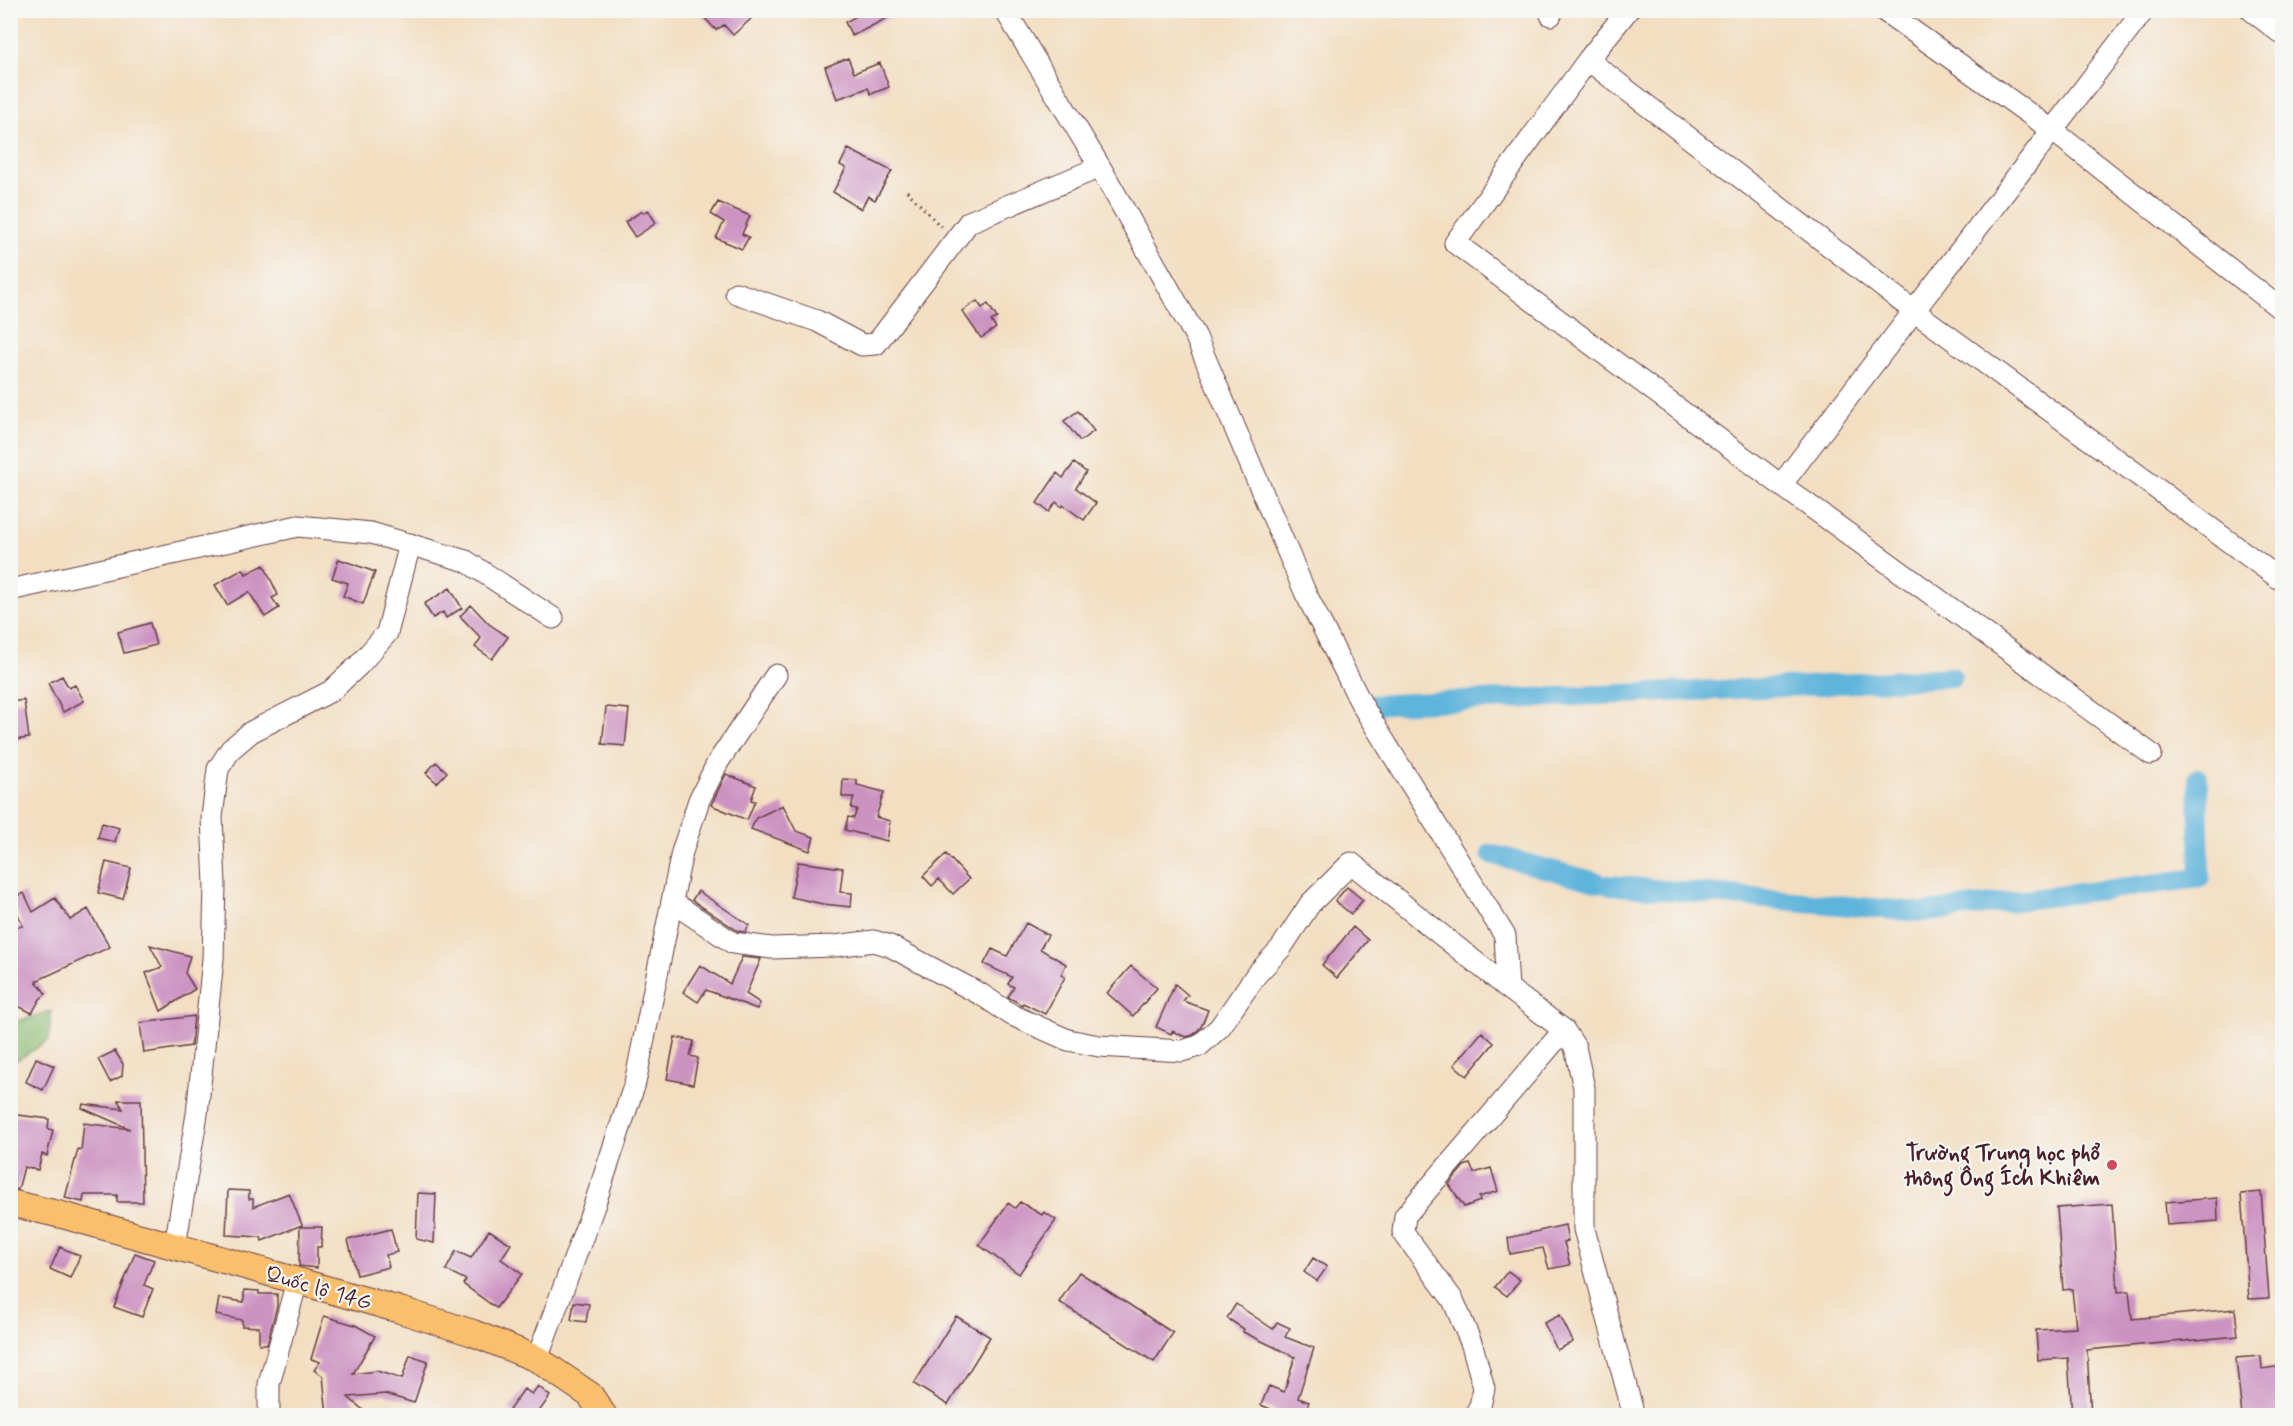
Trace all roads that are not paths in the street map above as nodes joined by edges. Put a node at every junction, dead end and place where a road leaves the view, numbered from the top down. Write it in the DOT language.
graph roads {
  1 [pos="1005,10"];
  2 [pos="1628,10"];
  3 [pos="1883,10"];
  4 [pos="2144,10"];
  5 [pos="2251,10"];
  6 [pos="2283,34"];
  7 [pos="1588,60"];
  8 [pos="2052,130"];
  9 [pos="1100,167"];
  10 [pos="735,293"];
  11 [pos="2283,310"];
  12 [pos="1914,311"];
  13 [pos="1781,485"];
  14 [pos="410,544"];
  15 [pos="2280,579"];
  16 [pos="10,590"];
  17 [pos="553,618"];
  18 [pos="776,675"];
  19 [pos="2151,754"];
  20 [pos="672,902"];
  21 [pos="1508,988"];
  22 [pos="1564,1030"];
  23 [pos="10,1203"];
  24 [pos="175,1246"];
  25 [pos="297,1281"];
  26 [pos="537,1359"];
  27 [pos="269,1416"];
  28 [pos="604,1416"];
  29 [pos="1474,1416"];
  30 [pos="1634,1416"];
  1 -- 9 [label="street"];
  2 -- 7 [label="street"];
  3 -- 8 [label="street"];
  4 -- 8 [label="street"];
  5 -- 6 [label="street"];
  7 -- 12 [label="street"];
  7 -- 13 [label="street"];
  8 -- 11 [label="street"];
  8 -- 12 [label="street"];
  9 -- 10 [label="street"];
  9 -- 21 [label="street"];
  12 -- 13 [label="street"];
  12 -- 15 [label="street"];
  13 -- 19 [label="street"];
  14 -- 16 [label="street"];
  14 -- 17 [label="street"];
  14 -- 24 [label="street"];
  18 -- 20 [label="street"];
  20 -- 21 [label="street"];
  20 -- 26 [label="street"];
  21 -- 22 [label="street"];
  22 -- 29 [label="street"];
  22 -- 30 [label="street"];
  23 -- 24 [label="main road, Quốc lộ 14G"];
  24 -- 25 [label="main road, Quốc lộ 14G"];
  25 -- 26 [label="main road, Quốc lộ 14G"];
  25 -- 27 [label="street"];
  26 -- 28 [label="main road, Quốc lộ 14G"];
}
